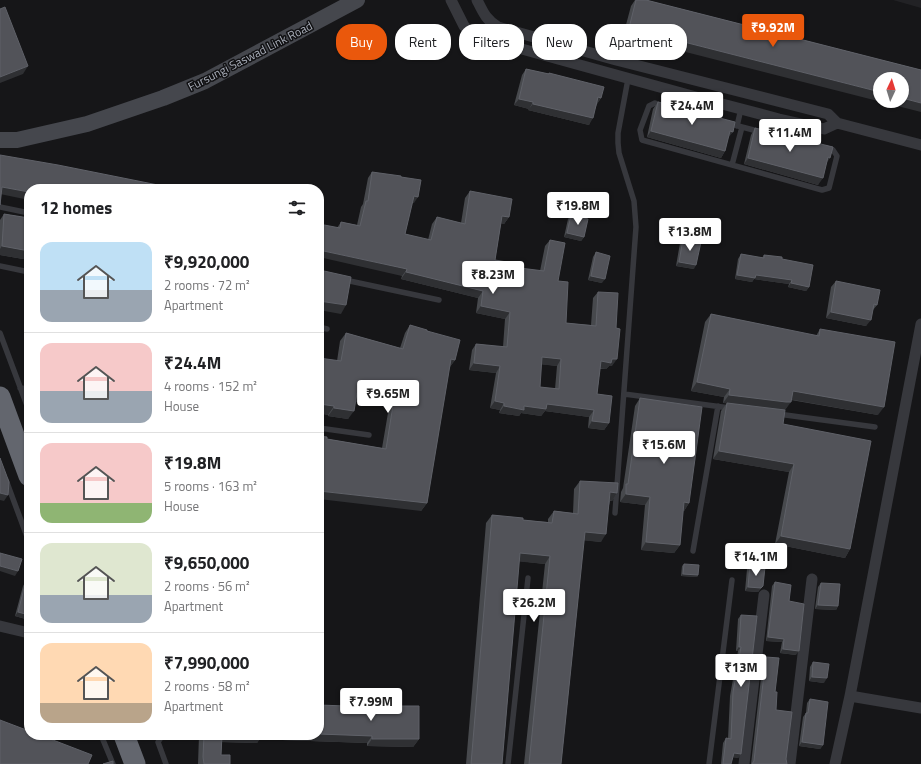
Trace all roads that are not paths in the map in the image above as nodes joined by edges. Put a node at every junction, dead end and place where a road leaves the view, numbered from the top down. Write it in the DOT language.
graph roads {
  1 [pos="357,0"];
  2 [pos="451,0"];
  3 [pos="477,0"];
  4 [pos="628,79"];
  5 [pos="670,108"];
  6 [pos="742,109"];
  7 [pos="722,122"];
  8 [pos="837,123"];
  9 [pos="740,126"];
  10 [pos="765,133"];
  11 [pos="0,140"];
  12 [pos="921,145"];
  13 [pos="818,146"];
  14 [pos="732,165"];
  15 [pos="0,207"];
  16 [pos="24,212"];
  17 [pos="0,266"];
  18 [pos="24,271"];
  19 [pos="342,280"];
  20 [pos="439,300"];
  21 [pos="921,324"];
  22 [pos="324,328"];
  23 [pos="327,328"];
  24 [pos="0,333"];
  25 [pos="20,388"];
  26 [pos="24,388"];
  27 [pos="624,394"];
  28 [pos="0,397"];
  29 [pos="24,398"];
  30 [pos="718,406"];
  31 [pos="734,408"];
  32 [pos="773,414"];
  33 [pos="875,427"];
  34 [pos="324,429"];
  35 [pos="370,435"];
  36 [pos="24,462"];
  37 [pos="5,477"];
  38 [pos="615,513"];
  39 [pos="24,528"];
  40 [pos="693,552"];
  41 [pos="528,578"];
  42 [pos="732,580"];
  43 [pos="812,580"];
  44 [pos="764,595"];
  45 [pos="0,626"];
  46 [pos="24,632"];
  47 [pos="850,696"];
  48 [pos="921,708"];
  49 [pos="104,740"];
  50 [pos="126,740"];
  51 [pos="158,742"];
  52 [pos="113,764"];
  53 [pos="135,764"];
  54 [pos="166,764"];
  55 [pos="508,764"];
  56 [pos="709,764"];
  57 [pos="744,764"];
  58 [pos="790,764"];
  59 [pos="835,764"];
  1 -- 11 [label="street, Fursungi Saswad Link Road"];
  2 -- 4 [label="street"];
  3 -- 8 [label="street"];
  4 -- 6 [label="street"];
  4 -- 27 [label="lane"];
  5 -- 14 [label="lane"];
  6 -- 8 [label="street"];
  6 -- 9 [label="lane"];
  7 -- 9 [label="lane"];
  8 -- 12 [label="street"];
  9 -- 10 [label="lane"];
  9 -- 14 [label="lane"];
  13 -- 14 [label="lane"];
  15 -- 16 [label="lane"];
  17 -- 18 [label="lane"];
  19 -- 20 [label="lane"];
  21 -- 47 [label="street"];
  22 -- 23 [label="lane"];
  24 -- 25 [label="lane"];
  25 -- 26 [label="lane"];
  25 -- 29 [label="lane"];
  27 -- 30 [label="lane"];
  27 -- 38 [label="lane"];
  28 -- 36 [label="highway"];
  30 -- 31 [label="lane"];
  30 -- 40 [label="lane"];
  32 -- 33 [label="lane"];
  34 -- 35 [label="lane"];
  37 -- 39 [label="lane"];
  41 -- 55 [label="lane"];
  42 -- 56 [label="lane"];
  43 -- 58 [label="street"];
  44 -- 57 [label="street"];
  45 -- 46 [label="street"];
  47 -- 48 [label="street"];
  47 -- 59 [label="street"];
  49 -- 52 [label="lane"];
  50 -- 53 [label="highway"];
  51 -- 54 [label="lane"];
}
